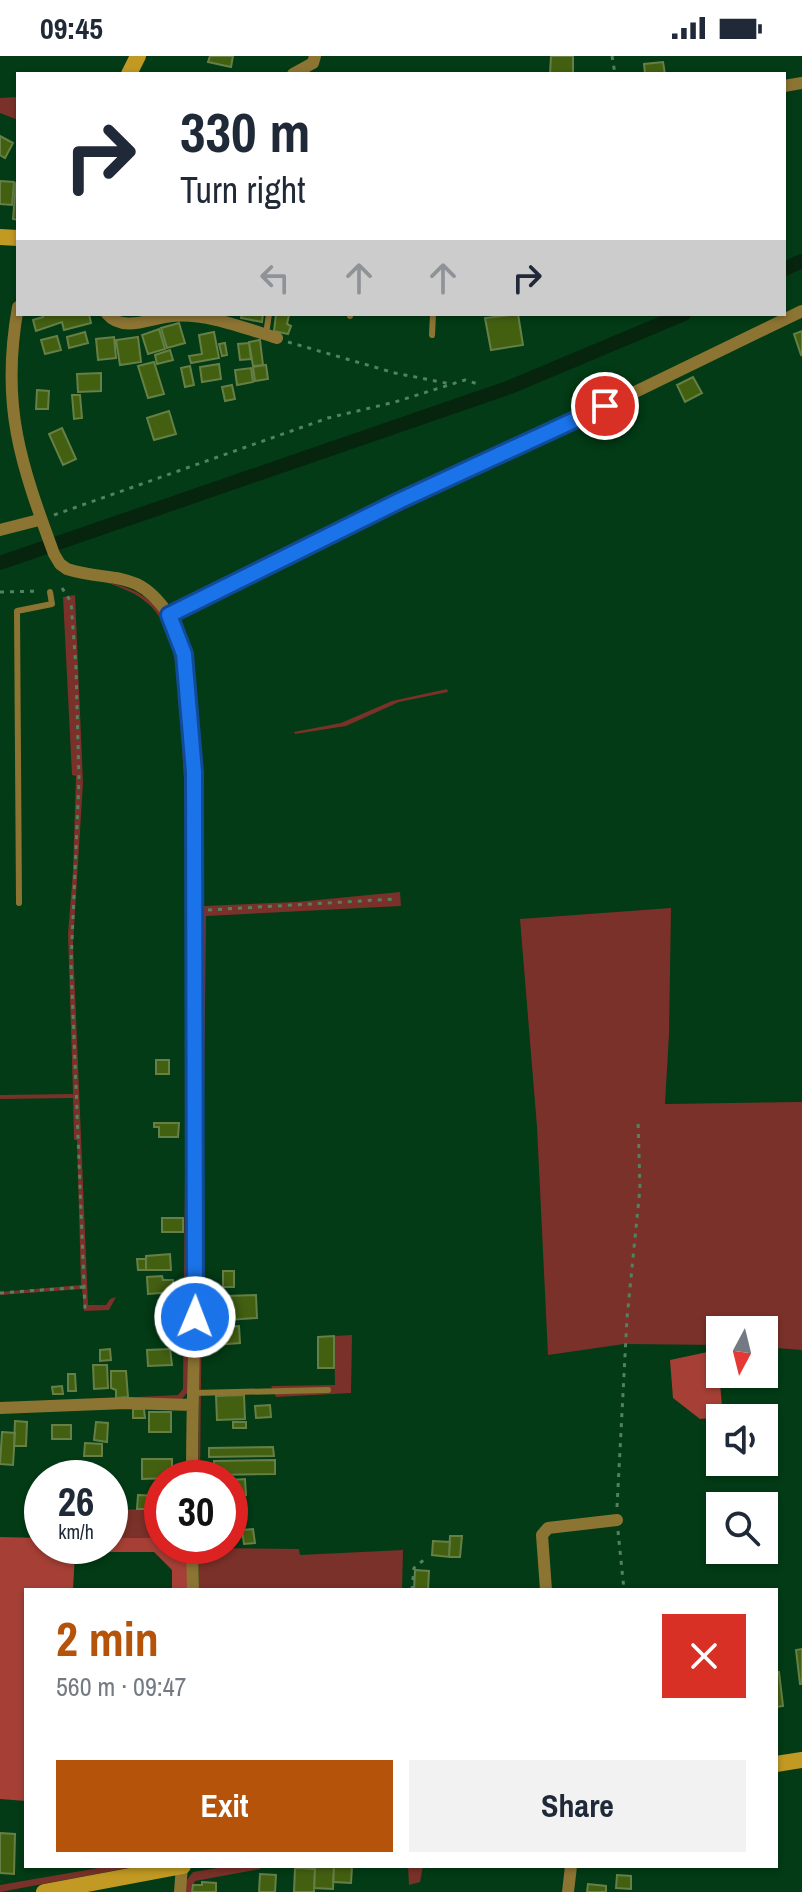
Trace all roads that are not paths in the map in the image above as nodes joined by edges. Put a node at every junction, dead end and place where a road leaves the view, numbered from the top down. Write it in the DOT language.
graph roads {
  1 [pos="315,56"];
  2 [pos="297,72"];
  3 [pos="802,311"];
  4 [pos="16,313"];
  5 [pos="109,316"];
  6 [pos="174,316"];
  7 [pos="174,316"];
  8 [pos="269,316"];
  9 [pos="433,316"];
  10 [pos="432,335"];
  11 [pos="271,336"];
  12 [pos="39,520"];
  13 [pos="0,530"];
  14 [pos="50,592"];
  15 [pos="169,615"];
  16 [pos="19,903"];
  17 [pos="328,1390"];
  18 [pos="192,1399"];
  19 [pos="0,1408"];
  20 [pos="192,1460"];
  21 [pos="617,1520"];
  22 [pos="192,1564"];
  23 [pos="193,1588"];
  24 [pos="546,1588"];
  25 [pos="802,1760"];
  26 [pos="778,1764"];
  27 [pos="172,1868"];
  28 [pos="183,1868"];
  29 [pos="571,1868"];
  30 [pos="44,1892"];
  31 [pos="180,1892"];
  32 [pos="568,1892"];
  1 -- 2 [label="street"];
  3 -- 15 [label="street"];
  4 -- 12 [label="street"];
  5 -- 7 [label="street"];
  6 -- 11 [label="street"];
  8 -- 11 [label="lane"];
  9 -- 10 [label="lane"];
  12 -- 13 [label="street"];
  12 -- 15 [label="street"];
  14 -- 16 [label="lane"];
  15 -- 18 [label="street"];
  17 -- 18 [label="lane"];
  18 -- 19 [label="street"];
  18 -- 20 [label="street"];
  21 -- 24 [label="street"];
  22 -- 23 [label="street"];
  25 -- 26 [label="main road"];
  27 -- 30 [label="main road"];
  28 -- 31 [label="street"];
  29 -- 32 [label="street"];
}
